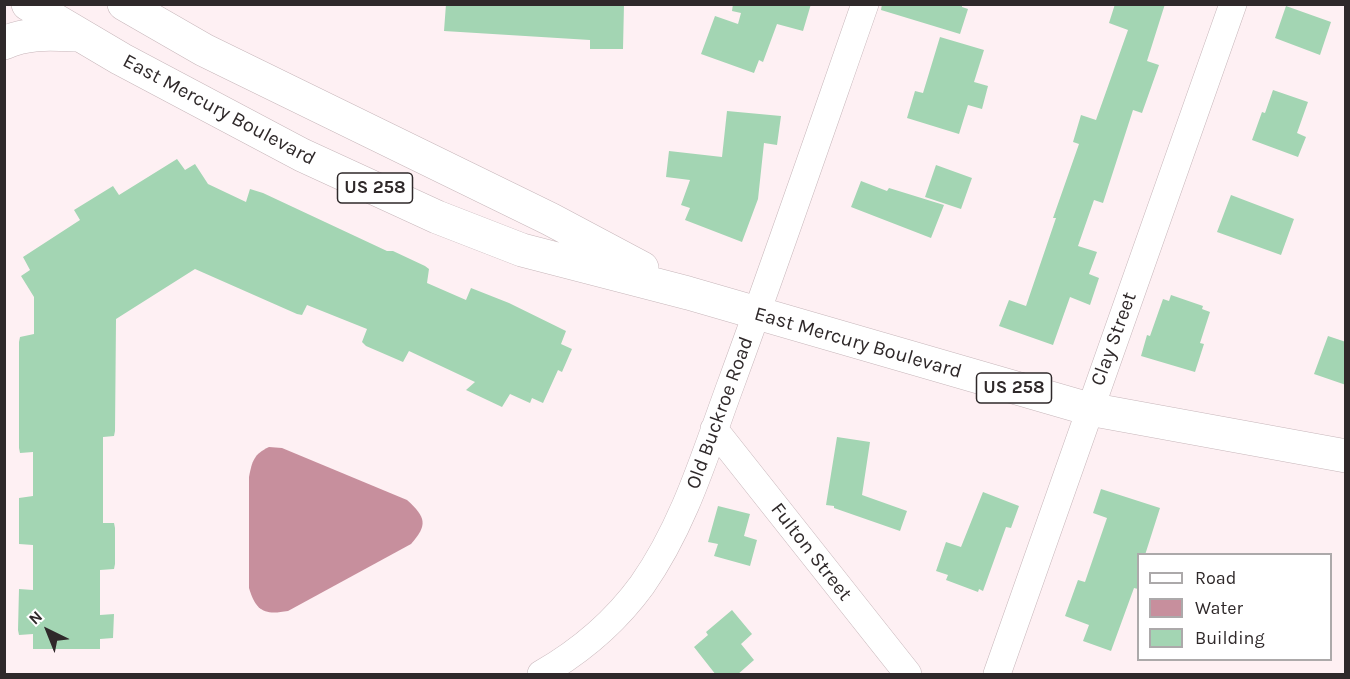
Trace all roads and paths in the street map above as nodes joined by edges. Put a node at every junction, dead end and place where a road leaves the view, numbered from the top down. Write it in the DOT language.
graph roads {
  1 [pos="28,4"];
  2 [pos="124,4"];
  3 [pos="865,4"];
  4 [pos="1233,4"];
  5 [pos="81,36"];
  6 [pos="4,43"];
  7 [pos="688,293"];
  8 [pos="756,314"];
  9 [pos="1089,409"];
  10 [pos="714,429"];
  11 [pos="1346,456"];
  12 [pos="541,675"];
  13 [pos="908,675"];
  14 [pos="997,675"];
  1 -- 5 [label="main road, East Mercury Boulevard / US 258"];
  2 -- 7 [label="main road, East Mercury Boulevard / US 258"];
  3 -- 8 [label="street, Old Buckroe Road"];
  4 -- 9 [label="street, Clay Street"];
  5 -- 6 [label="main road"];
  5 -- 7 [label="main road, East Mercury Boulevard / US 258"];
  7 -- 8 [label="main road, East Mercury Boulevard / US 258"];
  8 -- 9 [label="main road, East Mercury Boulevard / US 258"];
  8 -- 10 [label="street, Old Buckroe Road"];
  9 -- 11 [label="main road, East Mercury Boulevard / US 258"];
  9 -- 14 [label="street, Clay Street"];
  10 -- 12 [label="street, Old Buckroe Road"];
  10 -- 13 [label="street, Fulton Street"];
}
